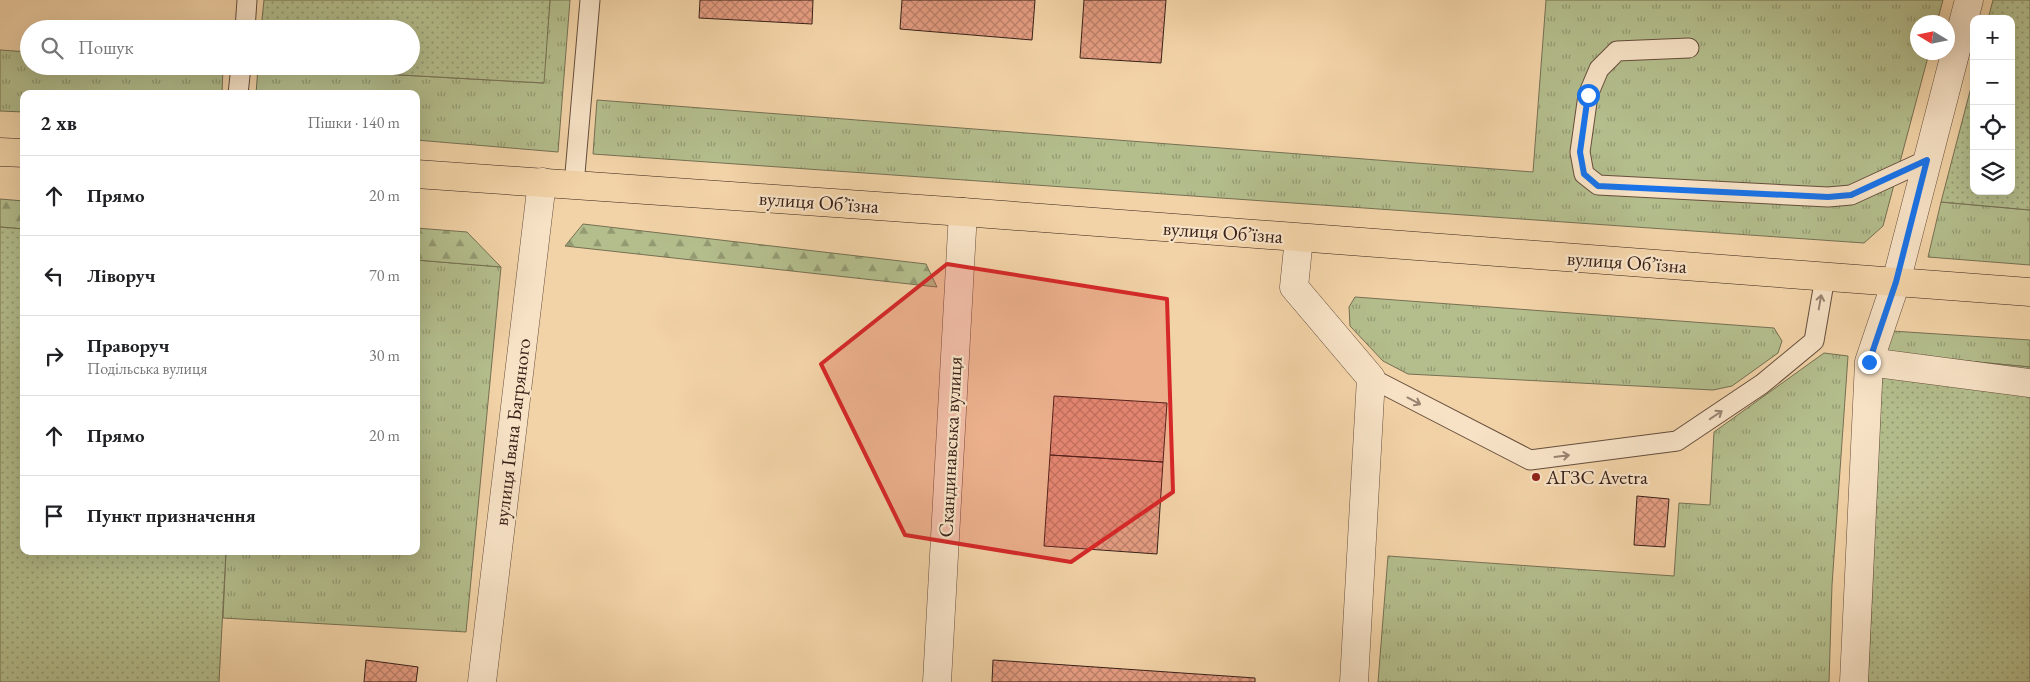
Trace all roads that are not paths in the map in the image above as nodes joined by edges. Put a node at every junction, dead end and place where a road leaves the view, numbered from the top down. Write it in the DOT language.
graph roads {
  1 [pos="247,0"];
  2 [pos="590,0"];
  3 [pos="1969,0"];
  4 [pos="246,20"];
  5 [pos="1689,48"];
  6 [pos="240,75"];
  7 [pos="238,90"];
  8 [pos="0,152"];
  9 [pos="20,153"];
  10 [pos="1927,160"];
  11 [pos="420,174"];
  12 [pos="542,182"];
  13 [pos="574,185"];
  14 [pos="963,212"];
  15 [pos="1299,238"];
  16 [pos="1824,277"];
  17 [pos="1896,282"];
  18 [pos="2030,292"];
  19 [pos="1869,362"];
  20 [pos="1371,378"];
  21 [pos="2030,383"];
  22 [pos="482,682"];
  23 [pos="937,682"];
  24 [pos="1354,682"];
  25 [pos="1854,682"];
  1 -- 4 [label="lane"];
  2 -- 13 [label="lane"];
  3 -- 10 [label="street"];
  5 -- 10 [label="lane"];
  6 -- 7 [label="lane"];
  8 -- 9 [label="highway"];
  10 -- 17 [label="street"];
  11 -- 12 [label="highway, вулиця Об’їзна"];
  12 -- 13 [label="highway, вулиця Об’їзна"];
  12 -- 22 [label="street, вулиця Івана Багряного"];
  13 -- 14 [label="highway, вулиця Об’їзна"];
  14 -- 15 [label="highway, вулиця Об’їзна"];
  14 -- 23 [label="street, Скандинавська вулиця"];
  15 -- 16 [label="highway, вулиця Об’їзна"];
  15 -- 20 [label="street"];
  16 -- 17 [label="highway, вулиця Об’їзна"];
  20 -- 16 [label="lane, one-way"];
  17 -- 18 [label="highway, вулиця Об’їзна"];
  17 -- 19 [label="street"];
  19 -- 21 [label="street"];
  19 -- 25 [label="street"];
  20 -- 24 [label="street"];
}
